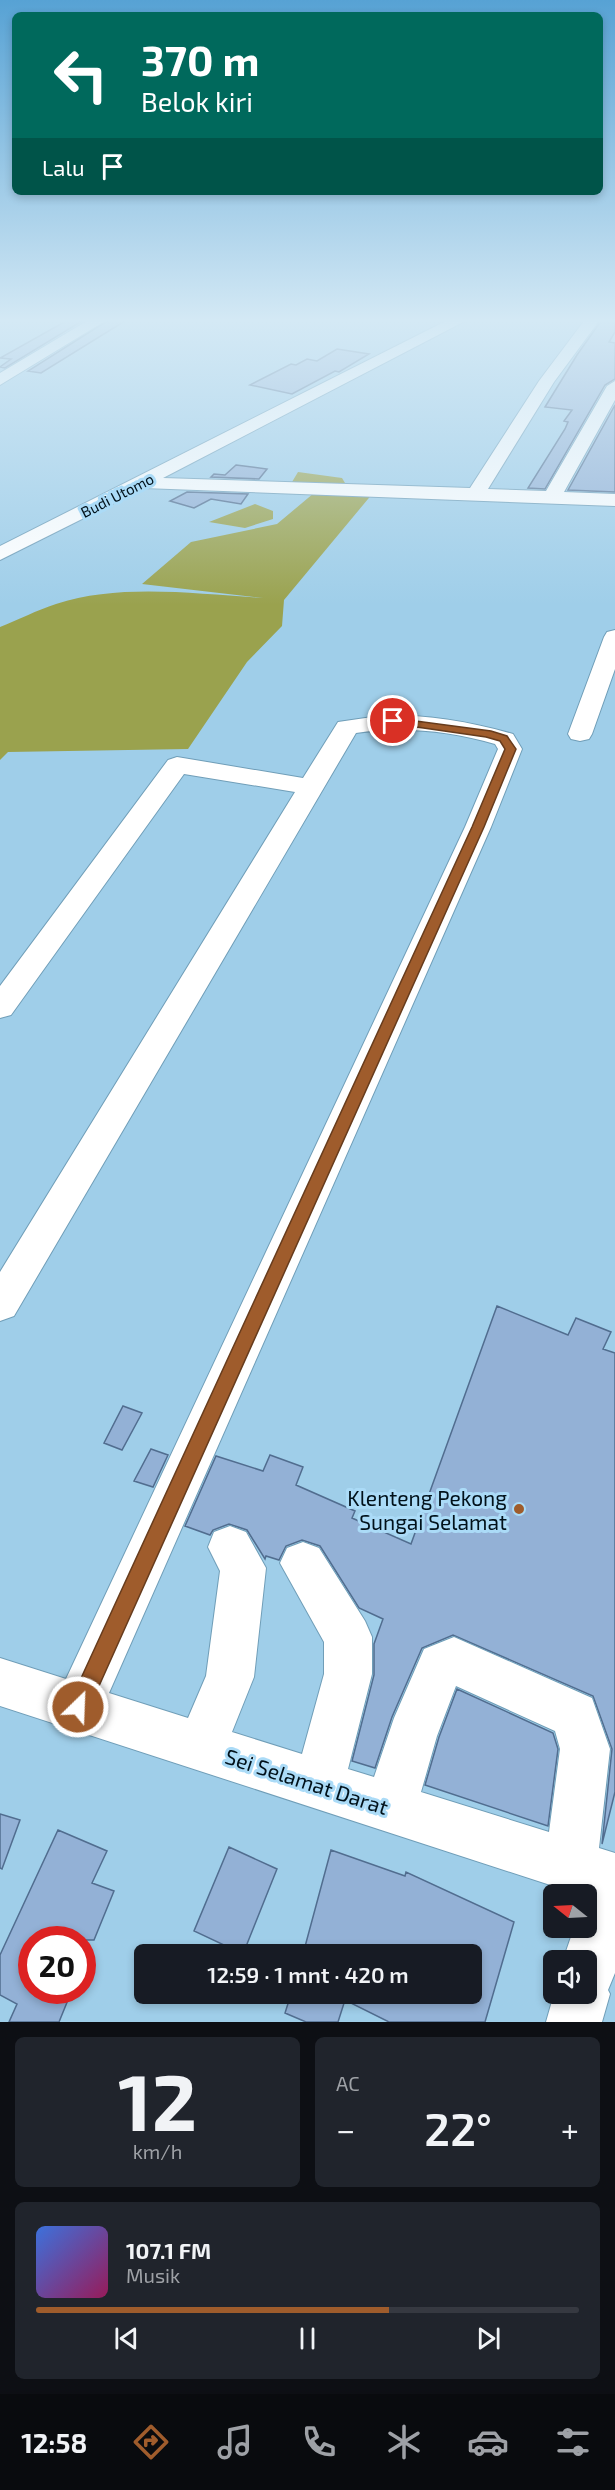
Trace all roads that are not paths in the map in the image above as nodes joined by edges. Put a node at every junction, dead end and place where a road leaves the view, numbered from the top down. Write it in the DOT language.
graph roads {
  1 [pos="274,415"];
  2 [pos="525,415"];
  3 [pos="598,415"];
  4 [pos="141,483"];
  5 [pos="475,495"];
  6 [pos="553,495"];
  7 [pos="615,500"];
  8 [pos="0,554"];
  9 [pos="615,637"];
  10 [pos="580,734"];
  11 [pos="311,787"];
  12 [pos="0,1008"];
  13 [pos="0,1305"];
  14 [pos="230,1547"];
  15 [pos="303,1563"];
  16 [pos="0,1682"];
  17 [pos="78,1707"];
  18 [pos="201,1747"];
  19 [pos="319,1785"];
  20 [pos="395,1791"];
  21 [pos="594,1865"];
  22 [pos="588,1950"];
  23 [pos="579,2004"];
  24 [pos="574,2022"];
  1 -- 4 [label="street, Budi Utomo"];
  2 -- 5 [label="street"];
  3 -- 6 [label="street"];
  4 -- 5 [label="street"];
  4 -- 8 [label="street, Budi Utomo"];
  5 -- 7 [label="street"];
  9 -- 10 [label="street"];
  11 -- 12 [label="street"];
  11 -- 13 [label="street"];
  11 -- 17 [label="street"];
  14 -- 18 [label="street"];
  15 -- 19 [label="street"];
  16 -- 17 [label="street, Sei Selamat Darat"];
  17 -- 18 [label="street, Sei Selamat Darat"];
  18 -- 19 [label="street, Sei Selamat Darat"];
  19 -- 20 [label="street, Sei Selamat Darat"];
  20 -- 21 [label="street, Sei Selamat Darat"];
  20 -- 21 [label="street"];
  21 -- 22 [label="street"];
  23 -- 24 [label="street"];
}
